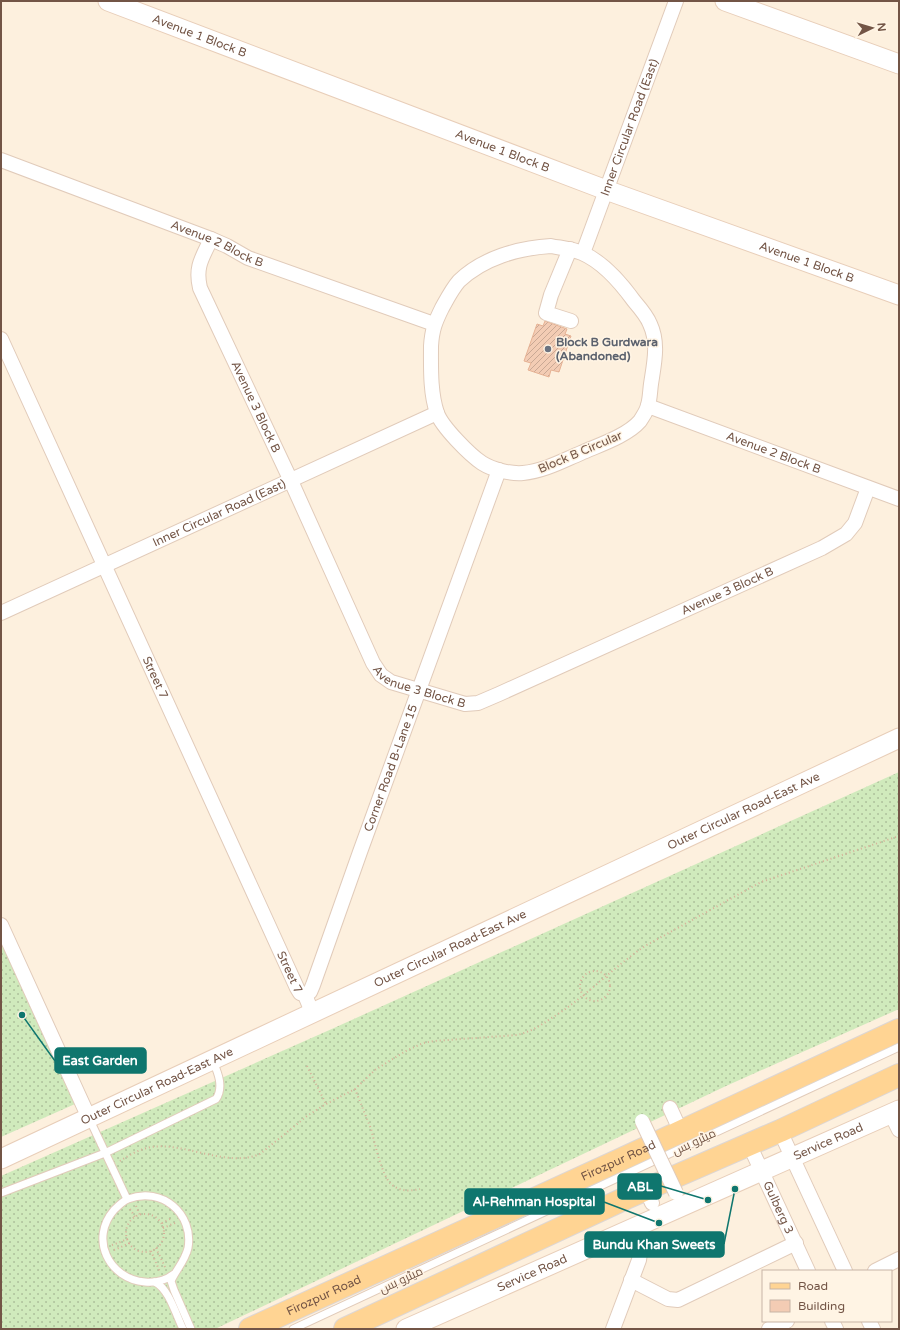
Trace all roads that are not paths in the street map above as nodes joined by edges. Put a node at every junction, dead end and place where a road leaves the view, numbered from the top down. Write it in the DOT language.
graph roads {
  1 [pos="108,1"];
  2 [pos="676,1"];
  3 [pos="725,1"];
  4 [pos="762,1"];
  5 [pos="899,50"];
  6 [pos="899,64"];
  7 [pos="1,160"];
  8 [pos="606,190"];
  9 [pos="211,240"];
  10 [pos="576,251"];
  11 [pos="899,296"];
  12 [pos="571,321"];
  13 [pos="434,324"];
  14 [pos="1,339"];
  15 [pos="648,406"];
  16 [pos="437,413"];
  17 [pos="499,470"];
  18 [pos="291,481"];
  19 [pos="868,488"];
  20 [pos="899,499"];
  21 [pos="105,566"];
  22 [pos="1,613"];
  23 [pos="418,691"];
  24 [pos="899,738"];
  25 [pos="1,925"];
  26 [pos="305,995"];
  27 [pos="312,1012"];
  28 [pos="899,1030"];
  29 [pos="899,1048"];
  30 [pos="213,1061"];
  31 [pos="899,1075"];
  32 [pos="670,1108"];
  33 [pos="895,1112"];
  34 [pos="90,1118"];
  35 [pos="642,1121"];
  36 [pos="899,1130"];
  37 [pos="780,1131"];
  38 [pos="681,1132"];
  39 [pos="749,1144"];
  40 [pos="105,1153"];
  41 [pos="792,1157"];
  42 [pos="1,1159"];
  43 [pos="762,1170"];
  44 [pos="676,1193"];
  45 [pos="1,1194"];
  46 [pos="127,1199"];
  47 [pos="637,1226"];
  48 [pos="796,1243"];
  49 [pos="899,1259"];
  50 [pos="808,1270"];
  51 [pos="845,1270"];
  52 [pos="877,1270"];
  53 [pos="169,1277"];
  54 [pos="631,1280"];
  55 [pos="155,1282"];
  56 [pos="785,1322"];
  57 [pos="183,1329"];
  58 [pos="191,1329"];
  59 [pos="250,1329"];
  60 [pos="293,1329"];
  61 [pos="345,1329"];
  62 [pos="406,1329"];
  63 [pos="613,1329"];
  64 [pos="769,1329"];
  1 -- 8 [label="street, Avenue 1 Block B"];
  2 -- 8 [label="street, Inner Circular Road (East)"];
  3 -- 6 [label="street"];
  4 -- 5 [label="street"];
  7 -- 9 [label="street, Avenue 2 Block B"];
  8 -- 10 [label="street, Inner Circular Road (East)"];
  8 -- 11 [label="street, Avenue 1 Block B"];
  9 -- 13 [label="street, Avenue 2 Block B"];
  9 -- 18 [label="street, Avenue 3 Block B"];
  10 -- 12 [label="street, Inner Circular Road (East)"];
  10 -- 13 [label="street, Block B Circular"];
  10 -- 15 [label="street, Block B Circular"];
  13 -- 16 [label="street, Block B Circular"];
  14 -- 21 [label="street, Street 7"];
  15 -- 17 [label="street, Block B Circular"];
  15 -- 19 [label="street, Avenue 2 Block B"];
  16 -- 17 [label="street, Block B Circular"];
  16 -- 18 [label="street, Inner Circular Road (East)"];
  17 -- 23 [label="street, Corner Road B-Lane 15"];
  18 -- 21 [label="street, Inner Circular Road (East)"];
  18 -- 23 [label="street, Avenue 3 Block B"];
  19 -- 20 [label="street, Avenue 2 Block B"];
  19 -- 23 [label="street, Avenue 3 Block B"];
  21 -- 22 [label="street, Inner Circular Road (East)"];
  21 -- 26 [label="street, Street 7"];
  23 -- 26 [label="street, Corner Road B-Lane 15"];
  24 -- 27 [label="street, Outer Circular Road-East Ave"];
  25 -- 34 [label="street"];
  26 -- 27 [label="street, Street 7"];
  27 -- 30 [label="street, Outer Circular Road-East Ave"];
  28 -- 38 [label="main road, Firozpur Road"];
  29 -- 60 [label="lane, میٹرو بس"];
  30 -- 34 [label="street, Outer Circular Road-East Ave"];
  30 -- 40 [label="lane"];
  31 -- 37 [label="main road"];
  32 -- 38 [label="street"];
  33 -- 36 [label="street"];
  33 -- 41 [label="street, Service Road"];
  34 -- 40 [label="lane"];
  34 -- 42 [label="street, Outer Circular Road-East Ave"];
  35 -- 44 [label="street, bridge"];
  37 -- 39 [label="main road"];
  37 -- 41 [label="street"];
  38 -- 59 [label="main road, Firozpur Road"];
  39 -- 43 [label="street, Gulberg 3"];
  39 -- 61 [label="main road"];
  40 -- 45 [label="lane"];
  40 -- 46 [label="lane"];
  41 -- 43 [label="street, Service Road"];
  41 -- 51 [label="street"];
  43 -- 47 [label="street, Service Road"];
  43 -- 48 [label="street, Gulberg 3"];
  46 -- 53 [label="lane"];
  46 -- 55 [label="lane"];
  47 -- 54 [label="street"];
  47 -- 62 [label="street, Service Road"];
  48 -- 50 [label="street, Gulberg 3"];
  48 -- 54 [label="street"];
  49 -- 52 [label="street"];
  53 -- 55 [label="lane"];
  53 -- 58 [label="lane"];
  54 -- 63 [label="street"];
  55 -- 57 [label="lane"];
  56 -- 64 [label="street"];
}
